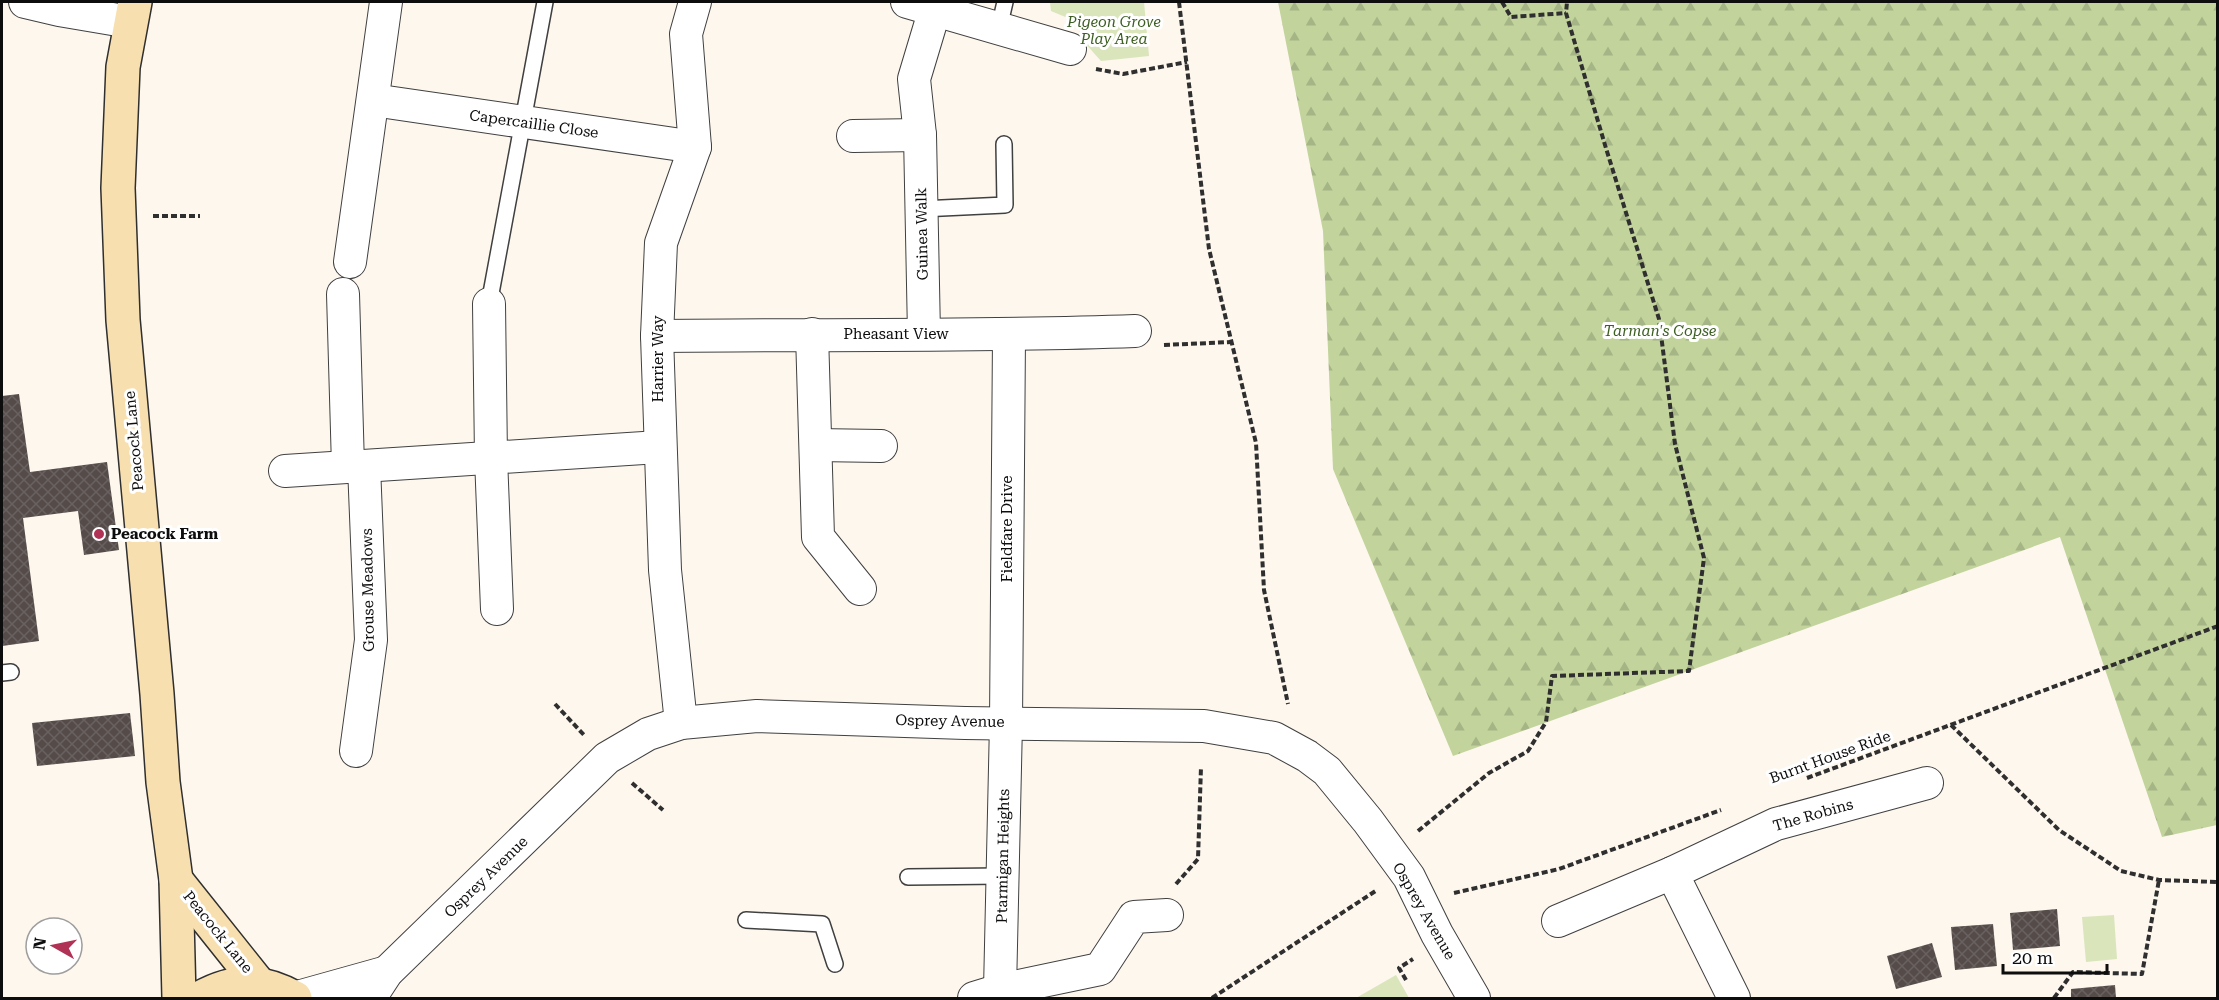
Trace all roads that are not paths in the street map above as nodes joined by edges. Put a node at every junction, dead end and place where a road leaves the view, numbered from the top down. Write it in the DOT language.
graph roads {
  1 [pos="25,2"];
  2 [pos="386,2"];
  3 [pos="545,2"];
  4 [pos="695,2"];
  5 [pos="921,5"];
  6 [pos="132,12"];
  7 [pos="1002,15"];
  8 [pos="1070,49"];
  9 [pos="373,100"];
  10 [pos="524,122"];
  11 [pos="920,135"];
  12 [pos="853,136"];
  13 [pos="1004,144"];
  14 [pos="695,147"];
  15 [pos="921,209"];
  16 [pos="350,262"];
  17 [pos="343,294"];
  18 [pos="489,304"];
  19 [pos="1135,332"];
  20 [pos="812,334"];
  21 [pos="924,334"];
  22 [pos="657,336"];
  23 [pos="1009,336"];
  24 [pos="816,445"];
  25 [pos="882,446"];
  26 [pos="659,447"];
  27 [pos="491,458"];
  28 [pos="356,466"];
  29 [pos="285,471"];
  30 [pos="860,589"];
  31 [pos="496,609"];
  32 [pos="681,723"];
  33 [pos="1006,723"];
  34 [pos="356,751"];
  35 [pos="1927,783"];
  36 [pos="1672,873"];
  37 [pos="1002,876"];
  38 [pos="908,877"];
  39 [pos="176,880"];
  40 [pos="1158,915"];
  41 [pos="746,920"];
  42 [pos="1558,921"];
  43 [pos="835,964"];
  44 [pos="387,972"];
  45 [pos="259,984"];
  46 [pos="987,994"];
  47 [pos="294,998"];
  48 [pos="179,999"];
  49 [pos="200,999"];
  50 [pos="370,999"];
  51 [pos="1474,999"];
  52 [pos="1734,999"];
  1 -- 6 [label="street"];
  2 -- 9 [label="street"];
  3 -- 10 [label="lane"];
  4 -- 14 [label="street, Harrier Way"];
  5 -- 7 [label="street"];
  5 -- 11 [label="street, Guinea Walk"];
  6 -- 39 [label="street, Peacock Lane"];
  7 -- 8 [label="street"];
  9 -- 10 [label="street, Capercaillie Close"];
  9 -- 16 [label="street"];
  10 -- 14 [label="street, Capercaillie Close"];
  10 -- 18 [label="lane"];
  11 -- 12 [label="street"];
  11 -- 15 [label="street, Guinea Walk"];
  13 -- 15 [label="lane"];
  14 -- 22 [label="street, Harrier Way"];
  15 -- 21 [label="street, Guinea Walk"];
  17 -- 28 [label="street, Grouse Meadows"];
  18 -- 27 [label="street"];
  19 -- 23 [label="street, Pheasant View"];
  20 -- 21 [label="street, Pheasant View"];
  20 -- 22 [label="street, Pheasant View"];
  20 -- 24 [label="street"];
  21 -- 23 [label="street, Pheasant View"];
  22 -- 26 [label="street, Harrier Way"];
  23 -- 33 [label="street, Fieldfare Drive"];
  24 -- 25 [label="street"];
  24 -- 30 [label="street"];
  26 -- 27 [label="street"];
  26 -- 32 [label="street, Harrier Way"];
  27 -- 28 [label="street"];
  27 -- 31 [label="street"];
  28 -- 29 [label="street"];
  28 -- 34 [label="street, Grouse Meadows"];
  32 -- 33 [label="street, Osprey Avenue"];
  32 -- 44 [label="street, Osprey Avenue"];
  33 -- 37 [label="street, Ptarmigan Heights"];
  33 -- 51 [label="street, Osprey Avenue"];
  35 -- 36 [label="street, The Robins"];
  36 -- 42 [label="street, The Robins"];
  36 -- 52 [label="street"];
  37 -- 38 [label="lane"];
  37 -- 46 [label="street, Ptarmigan Heights"];
  39 -- 45 [label="street, Peacock Lane"];
  39 -- 48 [label="street, Peacock Lane"];
  40 -- 46 [label="street, Ptarmigan Heights"];
  41 -- 43 [label="lane"];
  44 -- 47 [label="street, Osprey Avenue"];
  44 -- 50 [label="street, Osprey Avenue"];
  45 -- 47 [label="street"];
  45 -- 49 [label="street"];
}
